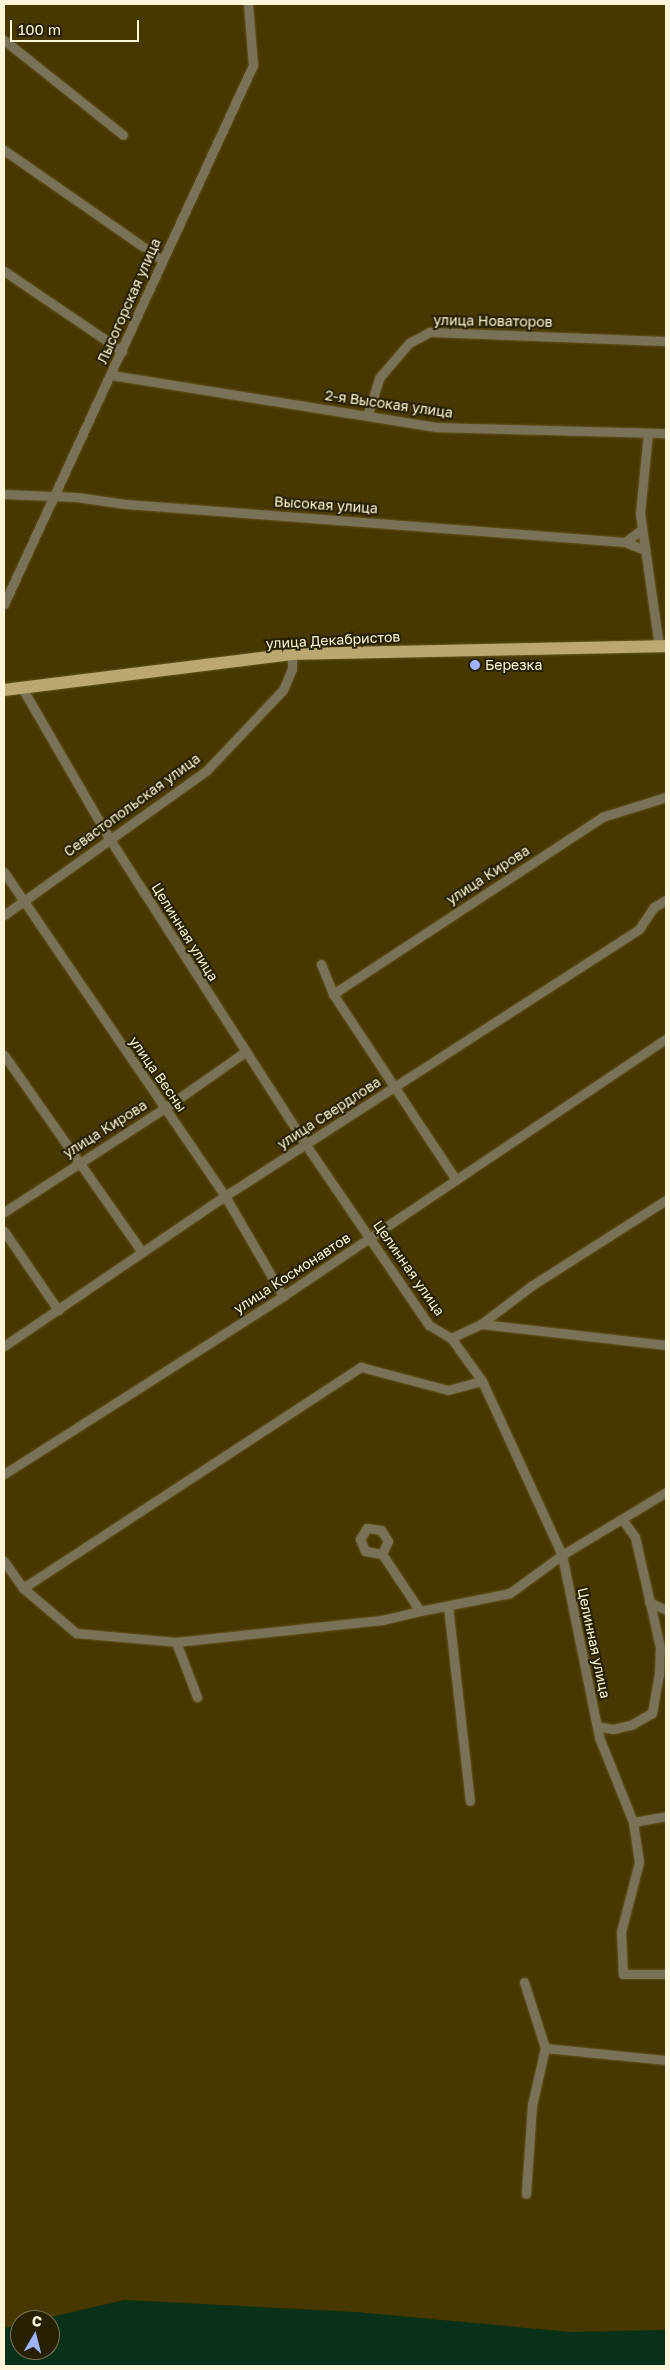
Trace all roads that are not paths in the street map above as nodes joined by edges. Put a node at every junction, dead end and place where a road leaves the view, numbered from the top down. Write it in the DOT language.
graph roads {
  1 [pos="248,4"];
  2 [pos="4,40"];
  3 [pos="123,135"];
  4 [pos="4,150"];
  5 [pos="162,260"];
  6 [pos="4,271"];
  7 [pos="666,331"];
  8 [pos="662,341"];
  9 [pos="122,351"];
  10 [pos="111,375"];
  11 [pos="367,416"];
  12 [pos="648,433"];
  13 [pos="666,433"];
  14 [pos="4,494"];
  15 [pos="52,497"];
  16 [pos="642,529"];
  17 [pos="625,542"];
  18 [pos="645,550"];
  19 [pos="4,604"];
  20 [pos="662,640"];
  21 [pos="292,654"];
  22 [pos="22,688"];
  23 [pos="4,690"];
  24 [pos="666,797"];
  25 [pos="109,838"];
  26 [pos="4,872"];
  27 [pos="666,900"];
  28 [pos="23,904"];
  29 [pos="4,915"];
  30 [pos="321,964"];
  31 [pos="333,994"];
  32 [pos="666,1039"];
  33 [pos="245,1052"];
  34 [pos="4,1055"];
  35 [pos="396,1086"];
  36 [pos="165,1108"];
  37 [pos="306,1145"];
  38 [pos="77,1162"];
  39 [pos="456,1180"];
  40 [pos="225,1196"];
  41 [pos="666,1200"];
  42 [pos="4,1212"];
  43 [pos="4,1231"];
  44 [pos="370,1238"];
  45 [pos="142,1252"];
  46 [pos="283,1296"];
  47 [pos="58,1310"];
  48 [pos="481,1324"];
  49 [pos="451,1338"];
  50 [pos="666,1344"];
  51 [pos="4,1346"];
  52 [pos="482,1381"];
  53 [pos="4,1474"];
  54 [pos="664,1495"];
  55 [pos="622,1519"];
  56 [pos="382,1554"];
  57 [pos="562,1555"];
  58 [pos="4,1562"];
  59 [pos="23,1588"];
  60 [pos="649,1602"];
  61 [pos="448,1606"];
  62 [pos="666,1610"];
  63 [pos="420,1611"];
  64 [pos="176,1642"];
  65 [pos="197,1697"];
  66 [pos="597,1726"];
  67 [pos="470,1801"];
  68 [pos="666,1816"];
  69 [pos="633,1822"];
  70 [pos="666,1974"];
  71 [pos="524,1982"];
  72 [pos="545,2048"];
  73 [pos="666,2060"];
  74 [pos="526,2194"];
  1 -- 5 [label="street, Лысогорская улица"];
  2 -- 3 [label="street"];
  4 -- 5 [label="street"];
  5 -- 9 [label="street, Лысогорская улица"];
  6 -- 9 [label="street"];
  7 -- 8 [label="street"];
  8 -- 11 [label="street, улица Новаторов"];
  9 -- 10 [label="street, Лысогорская улица"];
  10 -- 11 [label="street, 2-я Высокая улица"];
  10 -- 15 [label="street, Лысогорская улица"];
  11 -- 12 [label="street, 2-я Высокая улица"];
  12 -- 13 [label="street, 2-я Высокая улица"];
  12 -- 16 [label="street"];
  14 -- 15 [label="street, Высокая улица"];
  15 -- 17 [label="street, Высокая улица"];
  15 -- 19 [label="street, Лысогорская улица"];
  16 -- 17 [label="street"];
  16 -- 18 [label="street"];
  17 -- 18 [label="street, Высокая улица"];
  18 -- 20 [label="street"];
  20 -- 21 [label="main road, улица Декабристов"];
  21 -- 22 [label="main road, улица Декабристов"];
  21 -- 25 [label="street, Севастопольская улица"];
  22 -- 23 [label="main road, улица Декабристов"];
  22 -- 25 [label="street, Целинная улица"];
  24 -- 31 [label="street, улица Кирова"];
  25 -- 28 [label="street, Севастопольская улица"];
  25 -- 33 [label="street, Целинная улица"];
  26 -- 28 [label="street, улица Весны"];
  27 -- 35 [label="street, улица Свердлова"];
  28 -- 29 [label="street, Севастопольская улица"];
  28 -- 36 [label="street, улица Весны"];
  30 -- 31 [label="street"];
  31 -- 35 [label="street"];
  32 -- 39 [label="street, улица Космонавтов"];
  33 -- 36 [label="street, улица Кирова"];
  33 -- 37 [label="street, Целинная улица"];
  34 -- 38 [label="street"];
  35 -- 37 [label="street, улица Свердлова"];
  35 -- 39 [label="street"];
  36 -- 38 [label="street, улица Кирова"];
  36 -- 40 [label="street, улица Весны"];
  37 -- 40 [label="street, улица Свердлова"];
  37 -- 44 [label="street, Целинная улица"];
  38 -- 42 [label="street, улица Кирова"];
  38 -- 45 [label="street"];
  39 -- 44 [label="street, улица Космонавтов"];
  40 -- 45 [label="street, улица Свердлова"];
  40 -- 46 [label="street, улица Весны"];
  41 -- 48 [label="street"];
  43 -- 47 [label="street"];
  44 -- 46 [label="street, улица Космонавтов"];
  44 -- 49 [label="street, Целинная улица"];
  45 -- 47 [label="street, улица Свердлова"];
  46 -- 53 [label="street, улица Космонавтов"];
  47 -- 51 [label="street, улица Свердлова"];
  48 -- 49 [label="street"];
  48 -- 50 [label="street"];
  49 -- 52 [label="street, Целинная улица"];
  52 -- 57 [label="street, Целинная улица"];
  52 -- 59 [label="street"];
  54 -- 55 [label="street"];
  55 -- 57 [label="street"];
  55 -- 60 [label="street"];
  56 -- 63 [label="street"];
  57 -- 61 [label="street"];
  57 -- 66 [label="street, Целинная улица"];
  58 -- 59 [label="street"];
  59 -- 64 [label="street"];
  60 -- 62 [label="street"];
  60 -- 66 [label="street"];
  61 -- 63 [label="street"];
  61 -- 67 [label="street"];
  63 -- 64 [label="street"];
  64 -- 65 [label="street"];
  66 -- 69 [label="street, Целинная улица"];
  68 -- 69 [label="street"];
  69 -- 70 [label="street, Целинная улица"];
  71 -- 72 [label="street"];
  72 -- 73 [label="street"];
  72 -- 74 [label="street"];
}
